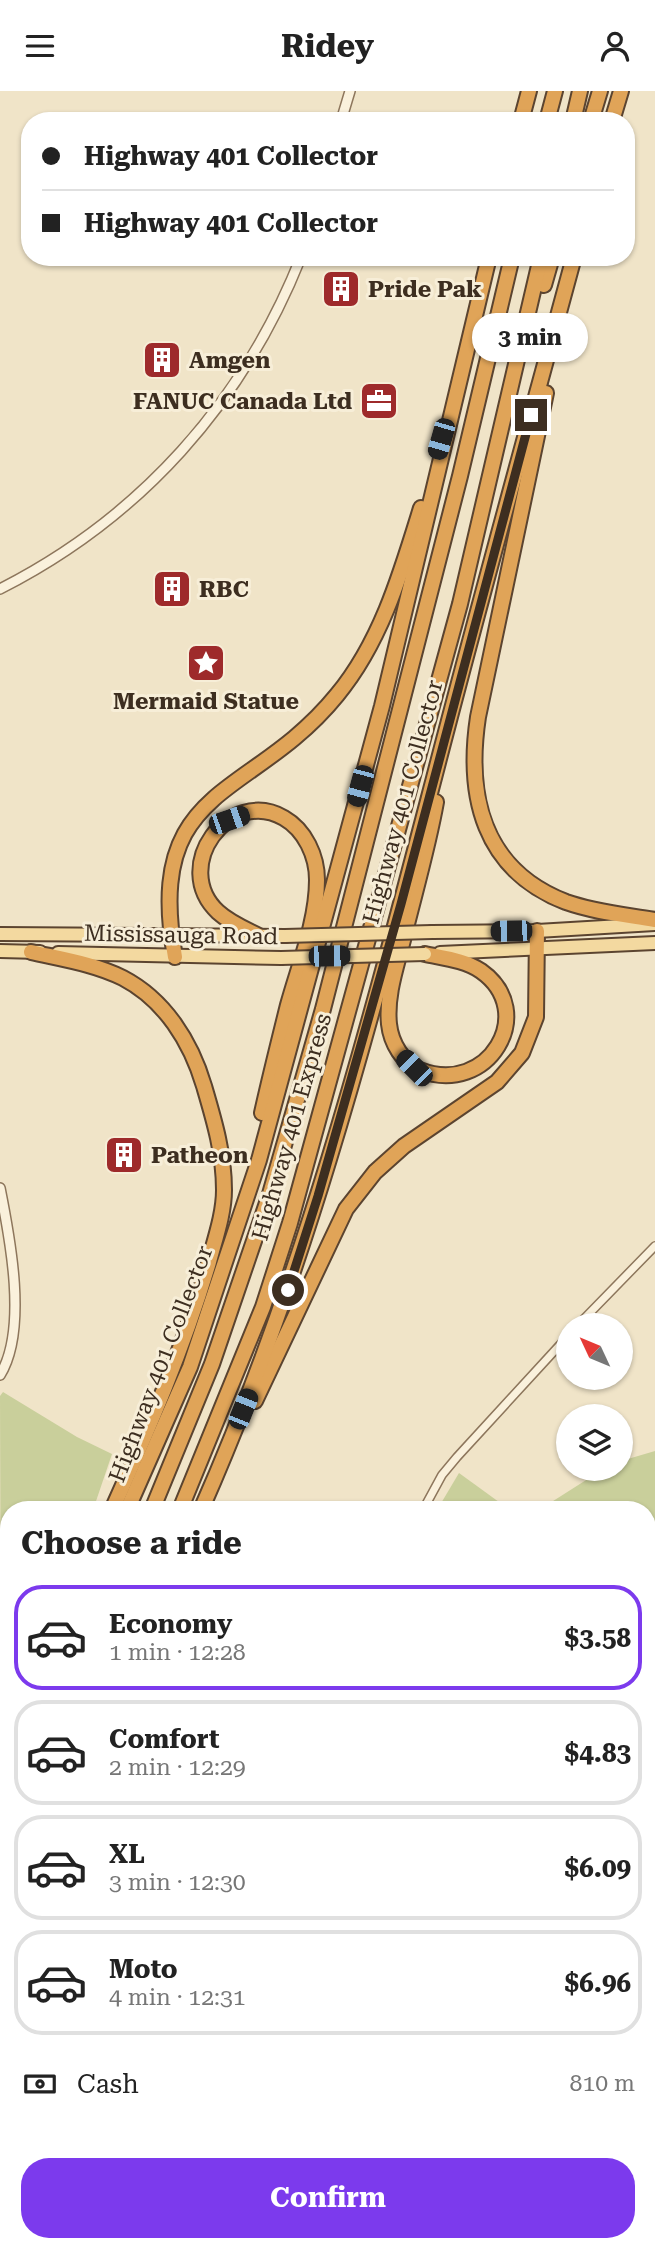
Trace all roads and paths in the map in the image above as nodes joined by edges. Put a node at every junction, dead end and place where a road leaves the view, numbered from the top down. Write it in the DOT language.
graph roads {
  1 [pos="350,91"];
  2 [pos="529,91"];
  3 [pos="555,91"];
  4 [pos="580,91"];
  5 [pos="600,91"];
  6 [pos="621,91"];
  7 [pos="344,112"];
  8 [pos="524,112"];
  9 [pos="549,112"];
  10 [pos="575,112"];
  11 [pos="594,112"];
  12 [pos="614,112"];
  13 [pos="296,266"];
  14 [pos="487,266"];
  15 [pos="510,266"];
  16 [pos="539,266"];
  17 [pos="549,266"];
  18 [pos="574,266"];
  19 [pos="574,266"];
  20 [pos="461,371"];
  21 [pos="503,428"];
  22 [pos="0,589"];
  23 [pos="460,678"];
  24 [pos="655,922"];
  25 [pos="537,931"];
  26 [pos="0,934"];
  27 [pos="171,936"];
  28 [pos="259,936"];
  29 [pos="655,943"];
  30 [pos="538,948"];
  31 [pos="0,951"];
  32 [pos="31,952"];
  33 [pos="425,954"];
  34 [pos="175,957"];
  35 [pos="0,1188"];
  36 [pos="655,1246"];
  37 [pos="229,1253"];
  38 [pos="590,1313"];
  39 [pos="556,1349"];
  40 [pos="0,1375"];
  41 [pos="212,1486"];
  42 [pos="116,1501"];
  43 [pos="131,1501"];
  44 [pos="156,1501"];
  45 [pos="184,1501"];
  46 [pos="205,1501"];
  47 [pos="428,1501"];
  1 -- 7 [label="street"];
  2 -- 8 [label="highway"];
  3 -- 9 [label="highway"];
  4 -- 10 [label="highway"];
  5 -- 11 [label="highway"];
  6 -- 12 [label="highway"];
  13 -- 22 [label="street"];
  14 -- 20 [label="highway, Highway 401 Collector"];
  15 -- 44 [label="highway, Highway 401 Express"];
  16 -- 21 [label="highway, Highway 401 Express"];
  17 -- 21 [label="highway"];
  18 -- 23 [label="highway, Highway 401 Collector"];
  19 -- 24 [label="highway"];
  20 -- 27 [label="highway"];
  20 -- 37 [label="highway, Highway 401 Collector"];
  21 -- 45 [label="highway, Highway 401 Express"];
  23 -- 33 [label="highway"];
  23 -- 41 [label="highway, Highway 401 Collector"];
  24 -- 25 [label="main road, Mississauga Road"];
  25 -- 28 [label="main road, Mississauga Road, bridge"];
  25 -- 30 [label="highway"];
  26 -- 27 [label="main road, Mississauga Road"];
  27 -- 28 [label="main road, Mississauga Road"];
  27 -- 34 [label="highway"];
  28 -- 37 [label="highway"];
  29 -- 30 [label="main road, Mississauga Road"];
  30 -- 33 [label="main road, Mississauga Road"];
  30 -- 41 [label="highway"];
  31 -- 32 [label="main road, Mississauga Road"];
  32 -- 34 [label="main road, Mississauga Road"];
  32 -- 42 [label="highway"];
  33 -- 34 [label="main road, Mississauga Road, bridge"];
  35 -- 40 [label="street"];
  36 -- 38 [label="street"];
  37 -- 43 [label="highway, Highway 401 Collector"];
  39 -- 47 [label="street"];
  41 -- 46 [label="highway, Highway 401 Collector"];
}
